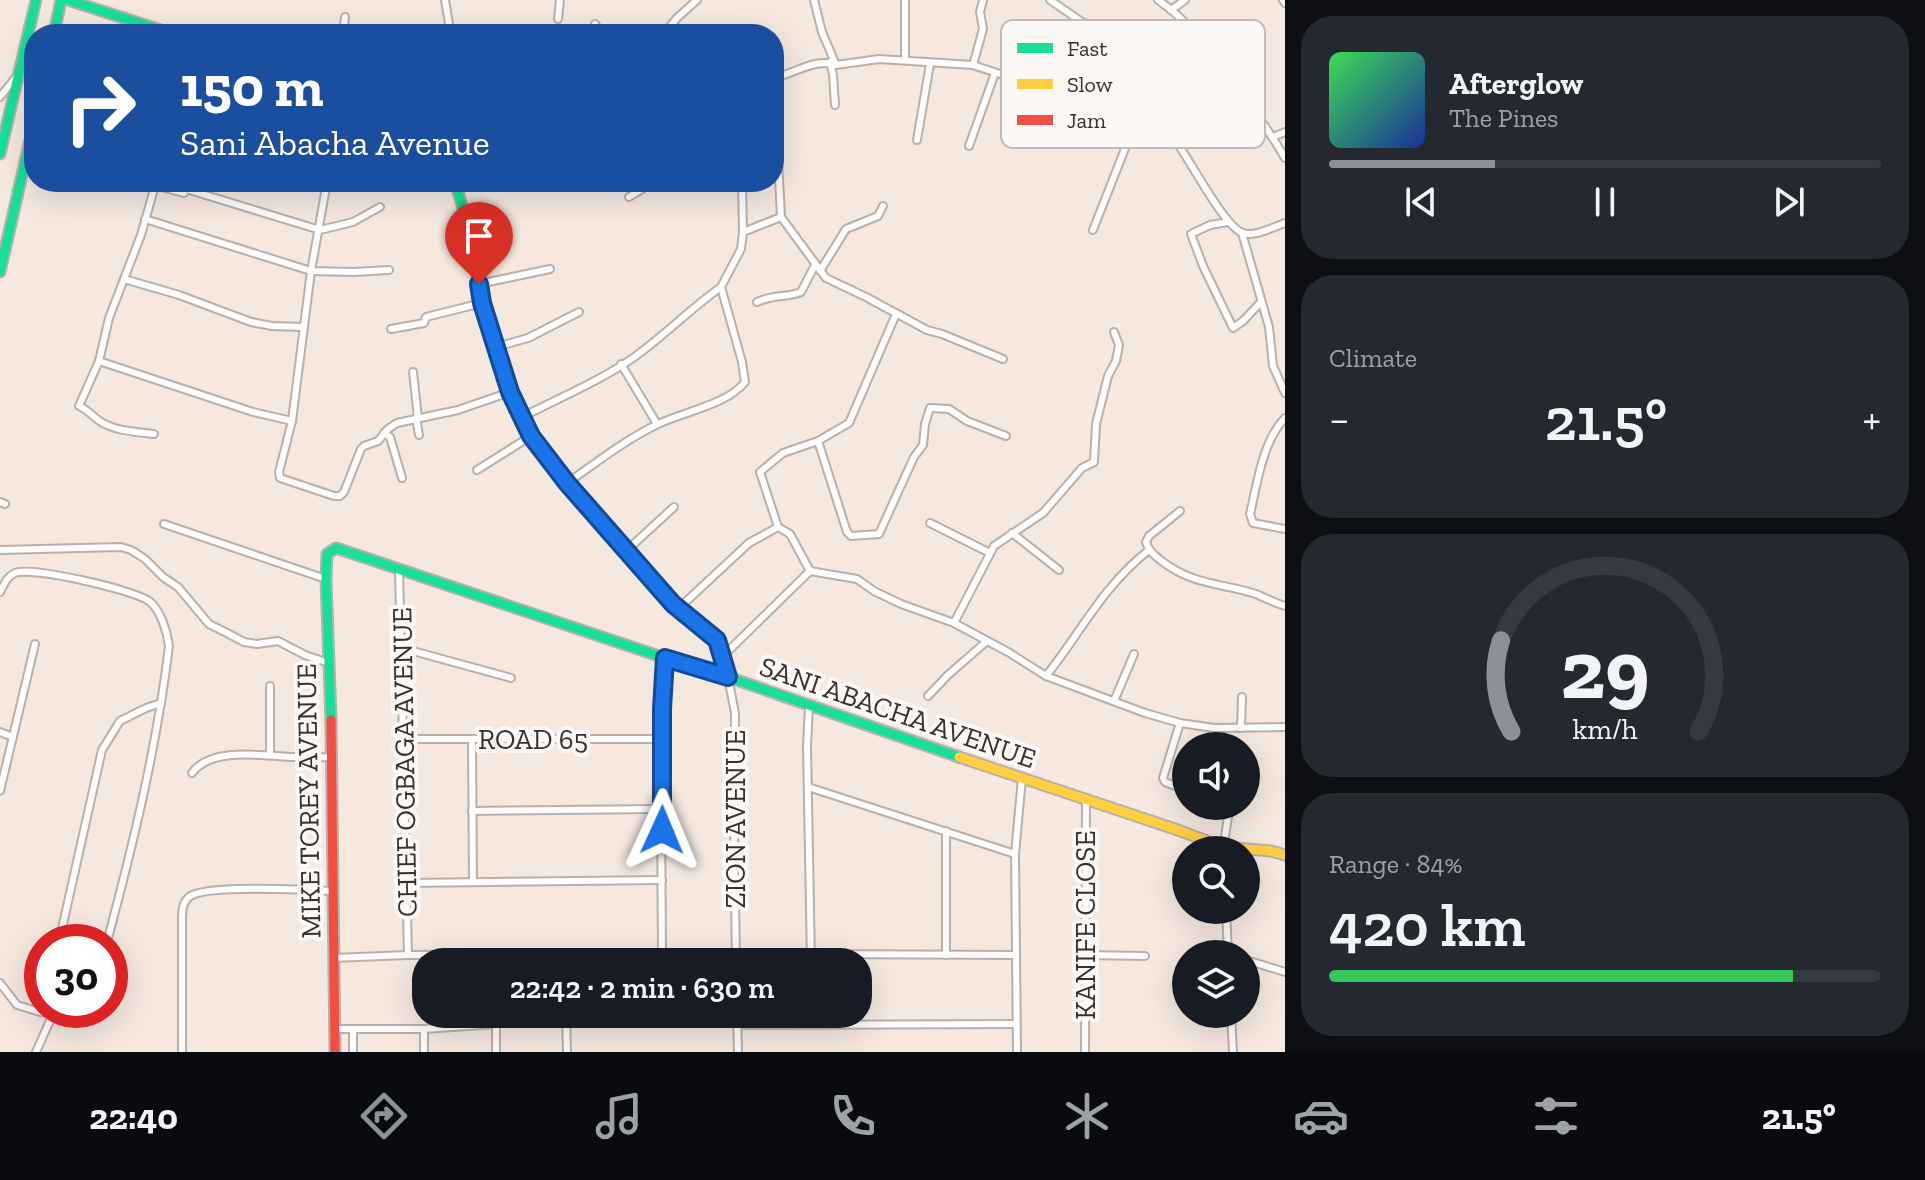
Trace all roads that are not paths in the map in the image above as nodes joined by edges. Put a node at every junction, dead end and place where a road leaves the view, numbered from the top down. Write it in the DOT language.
graph roads {
  1 [pos="36,0"];
  2 [pos="61,0"];
  3 [pos="68,0"];
  4 [pos="445,0"];
  5 [pos="560,0"];
  6 [pos="697,0"];
  7 [pos="814,0"];
  8 [pos="905,0"];
  9 [pos="983,0"];
  10 [pos="1050,0"];
  11 [pos="1158,0"];
  12 [pos="1185,0"];
  13 [pos="1171,10"];
  14 [pos="345,17"];
  15 [pos="558,19"];
  16 [pos="1079,20"];
  17 [pos="1182,20"];
  18 [pos="30,24"];
  19 [pos="56,24"];
  20 [pos="142,24"];
  21 [pos="344,24"];
  22 [pos="450,24"];
  23 [pos="673,24"];
  24 [pos="24,52"];
  25 [pos="905,60"];
  26 [pos="833,64"];
  27 [pos="930,64"];
  28 [pos="973,65"];
  29 [pos="995,73"];
  30 [pos="19,74"];
  31 [pos="1001,75"];
  32 [pos="784,76"];
  33 [pos="0,97"];
  34 [pos="835,105"];
  35 [pos="1265,126"];
  36 [pos="1285,132"];
  37 [pos="1273,137"];
  38 [pos="917,140"];
  39 [pos="969,146"];
  40 [pos="1125,148"];
  41 [pos="1181,148"];
  42 [pos="0,154"];
  43 [pos="1285,158"];
  44 [pos="24,166"];
  45 [pos="152,192"];
  46 [pos="196,192"];
  47 [pos="325,192"];
  48 [pos="461,192"];
  49 [pos="637,192"];
  50 [pos="742,192"];
  51 [pos="780,192"];
  52 [pos="629,197"];
  53 [pos="883,206"];
  54 [pos="380,207"];
  55 [pos="781,217"];
  56 [pos="145,219"];
  57 [pos="1228,222"];
  58 [pos="1285,223"];
  59 [pos="317,230"];
  60 [pos="1093,230"];
  61 [pos="743,232"];
  62 [pos="1242,233"];
  63 [pos="818,268"];
  64 [pos="550,269"];
  65 [pos="389,270"];
  66 [pos="311,271"];
  67 [pos="0,272"];
  68 [pos="124,279"];
  69 [pos="479,284"];
  70 [pos="721,287"];
  71 [pos="757,302"];
  72 [pos="1261,302"];
  73 [pos="482,303"];
  74 [pos="579,312"];
  75 [pos="896,314"];
  76 [pos="304,327"];
  77 [pos="391,329"];
  78 [pos="1114,332"];
  79 [pos="496,347"];
  80 [pos="1003,359"];
  81 [pos="99,361"];
  82 [pos="621,364"];
  83 [pos="413,372"];
  84 [pos="510,392"];
  85 [pos="1285,393"];
  86 [pos="522,417"];
  87 [pos="417,418"];
  88 [pos="1285,418"];
  89 [pos="292,421"];
  90 [pos="657,424"];
  91 [pos="384,433"];
  92 [pos="154,434"];
  93 [pos="419,435"];
  94 [pos="531,436"];
  95 [pos="1006,436"];
  96 [pos="818,441"];
  97 [pos="477,470"];
  98 [pos="402,478"];
  99 [pos="567,483"];
  100 [pos="674,507"];
  101 [pos="1180,511"];
  102 [pos="930,523"];
  103 [pos="164,524"];
  104 [pos="778,527"];
  105 [pos="1285,529"];
  106 [pos="1012,533"];
  107 [pos="0,550"];
  108 [pos="331,550"];
  109 [pos="1149,550"];
  110 [pos="626,551"];
  111 [pos="990,553"];
  112 [pos="399,569"];
  113 [pos="1059,570"];
  114 [pos="810,571"];
  115 [pos="326,579"];
  116 [pos="0,592"];
  117 [pos="1285,606"];
  118 [pos="678,609"];
  119 [pos="954,623"];
  120 [pos="987,641"];
  121 [pos="35,644"];
  122 [pos="402,648"];
  123 [pos="1134,654"];
  124 [pos="665,658"];
  125 [pos="721,658"];
  126 [pos="329,663"];
  127 [pos="1046,676"];
  128 [pos="728,677"];
  129 [pos="511,678"];
  130 [pos="270,686"];
  131 [pos="928,696"];
  132 [pos="1242,697"];
  133 [pos="1114,701"];
  134 [pos="161,703"];
  135 [pos="809,706"];
  136 [pos="1180,723"];
  137 [pos="1285,727"];
  138 [pos="1241,728"];
  139 [pos="0,732"];
  140 [pos="1177,732"];
  141 [pos="13,737"];
  142 [pos="403,739"];
  143 [pos="472,739"];
  144 [pos="662,739"];
  145 [pos="1172,749"];
  146 [pos="270,755"];
  147 [pos="332,757"];
  148 [pos="192,773"];
  149 [pos="1022,778"];
  150 [pos="1172,785"];
  151 [pos="808,787"];
  152 [pos="0,791"];
  153 [pos="1086,798"];
  154 [pos="661,809"];
  155 [pos="472,811"];
  156 [pos="946,831"];
  157 [pos="1190,836"];
  158 [pos="1260,850"];
  159 [pos="1015,854"];
  160 [pos="1285,855"];
  161 [pos="662,880"];
  162 [pos="473,882"];
  163 [pos="407,883"];
  164 [pos="333,891"];
  165 [pos="63,924"];
  166 [pos="112,924"];
  167 [pos="662,948"];
  168 [pos="736,948"];
  169 [pos="812,948"];
  170 [pos="872,954"];
  171 [pos="408,955"];
  172 [pos="412,955"];
  173 [pos="946,955"];
  174 [pos="1016,955"];
  175 [pos="1085,955"];
  176 [pos="1145,956"];
  177 [pos="333,958"];
  178 [pos="1260,964"];
  179 [pos="1285,972"];
  180 [pos="0,983"];
  181 [pos="24,1006"];
  182 [pos="1016,1024"];
  183 [pos="872,1025"];
  184 [pos="46,1028"];
  185 [pos="438,1028"];
  186 [pos="496,1028"];
  187 [pos="566,1028"];
  188 [pos="737,1028"];
  189 [pos="1232,1028"];
  190 [pos="334,1029"];
  191 [pos="353,1029"];
  192 [pos="424,1029"];
  193 [pos="36,1052"];
  194 [pos="182,1052"];
  195 [pos="335,1052"];
  196 [pos="353,1052"];
  197 [pos="424,1052"];
  198 [pos="496,1052"];
  199 [pos="567,1052"];
  200 [pos="738,1052"];
  201 [pos="1017,1052"];
  202 [pos="1085,1052"];
  203 [pos="1233,1052"];
  1 -- 18 [label="main road"];
  2 -- 19 [label="main road"];
  3 -- 20 [label="main road"];
  4 -- 22 [label="street"];
  5 -- 15 [label="street"];
  6 -- 23 [label="street"];
  7 -- 26 [label="street"];
  8 -- 25 [label="street"];
  9 -- 28 [label="street"];
  10 -- 16 [label="street"];
  11 -- 13 [label="street"];
  12 -- 13 [label="street"];
  13 -- 17 [label="street"];
  14 -- 21 [label="street"];
  24 -- 30 [label="main road"];
  25 -- 26 [label="street"];
  25 -- 27 [label="street"];
  26 -- 32 [label="street"];
  26 -- 34 [label="street"];
  27 -- 28 [label="street"];
  27 -- 38 [label="street"];
  28 -- 29 [label="street"];
  29 -- 31 [label="street"];
  29 -- 39 [label="street"];
  30 -- 33 [label="street"];
  30 -- 42 [label="main road"];
  35 -- 37 [label="street"];
  36 -- 37 [label="street"];
  37 -- 43 [label="street"];
  40 -- 60 [label="street"];
  41 -- 57 [label="street"];
  44 -- 67 [label="main road"];
  45 -- 56 [label="street"];
  46 -- 59 [label="street"];
  47 -- 59 [label="street"];
  48 -- 69 [label="main road"];
  49 -- 52 [label="street"];
  50 -- 61 [label="street"];
  51 -- 55 [label="street"];
  53 -- 63 [label="street"];
  54 -- 59 [label="street"];
  55 -- 61 [label="street"];
  55 -- 63 [label="street"];
  56 -- 66 [label="street"];
  56 -- 68 [label="street"];
  57 -- 62 [label="street"];
  57 -- 72 [label="street"];
  58 -- 62 [label="street"];
  59 -- 66 [label="street"];
  61 -- 70 [label="street"];
  62 -- 72 [label="street"];
  63 -- 71 [label="street"];
  63 -- 75 [label="street"];
  64 -- 69 [label="street"];
  65 -- 66 [label="street"];
  66 -- 76 [label="street"];
  68 -- 76 [label="street"];
  68 -- 81 [label="street"];
  69 -- 73 [label="main road"];
  70 -- 82 [label="street"];
  70 -- 90 [label="street"];
  72 -- 85 [label="street"];
  73 -- 77 [label="street"];
  73 -- 79 [label="main road"];
  74 -- 79 [label="street"];
  75 -- 80 [label="street"];
  75 -- 96 [label="street"];
  76 -- 89 [label="street"];
  78 -- 106 [label="street"];
  79 -- 84 [label="main road"];
  81 -- 89 [label="street"];
  81 -- 92 [label="street"];
  82 -- 86 [label="street"];
  82 -- 90 [label="street"];
  83 -- 87 [label="street"];
  84 -- 86 [label="main road"];
  84 -- 87 [label="street"];
  86 -- 94 [label="main road"];
  87 -- 91 [label="street"];
  87 -- 93 [label="street"];
  88 -- 105 [label="street"];
  89 -- 91 [label="street"];
  90 -- 99 [label="street"];
  91 -- 98 [label="street"];
  94 -- 97 [label="street"];
  94 -- 99 [label="main road"];
  95 -- 96 [label="street"];
  96 -- 104 [label="street"];
  99 -- 110 [label="main road"];
  100 -- 110 [label="street"];
  101 -- 109 [label="street"];
  102 -- 111 [label="street"];
  103 -- 115 [label="street"];
  104 -- 114 [label="street"];
  104 -- 118 [label="street"];
  106 -- 111 [label="street"];
  106 -- 113 [label="street"];
  107 -- 126 [label="street"];
  108 -- 112 [label="main road, SANI ABACHA AVENUE"];
  108 -- 115 [label="main road, MIKE TOREY AVENUE"];
  109 -- 117 [label="street"];
  109 -- 127 [label="street"];
  110 -- 118 [label="main road"];
  111 -- 119 [label="street"];
  112 -- 122 [label="street, CHIEF OGBAGA AVENUE"];
  112 -- 124 [label="main road, SANI ABACHA AVENUE"];
  114 -- 119 [label="street"];
  114 -- 125 [label="street"];
  115 -- 126 [label="main road, MIKE TOREY AVENUE"];
  116 -- 134 [label="street"];
  118 -- 125 [label="main road"];
  119 -- 120 [label="street"];
  120 -- 127 [label="street"];
  120 -- 131 [label="street"];
  121 -- 141 [label="street"];
  122 -- 129 [label="street"];
  122 -- 142 [label="street, CHIEF OGBAGA AVENUE"];
  123 -- 133 [label="street"];
  124 -- 128 [label="main road, SANI ABACHA AVENUE"];
  124 -- 144 [label="street"];
  125 -- 128 [label="main road"];
  126 -- 147 [label="main road, MIKE TOREY AVENUE"];
  127 -- 133 [label="street"];
  128 -- 135 [label="main road, SANI ABACHA AVENUE"];
  128 -- 168 [label="street, ZION AVENUE"];
  130 -- 146 [label="street"];
  132 -- 138 [label="street"];
  133 -- 136 [label="street"];
  134 -- 165 [label="street"];
  134 -- 166 [label="street"];
  135 -- 149 [label="main road, SANI ABACHA AVENUE"];
  135 -- 151 [label="street"];
  136 -- 138 [label="street"];
  136 -- 140 [label="street"];
  137 -- 138 [label="street"];
  139 -- 141 [label="street"];
  141 -- 152 [label="street"];
  142 -- 143 [label="street, ROAD 65"];
  142 -- 163 [label="street, CHIEF OGBAGA AVENUE"];
  143 -- 144 [label="street, ROAD 65"];
  143 -- 155 [label="street"];
  144 -- 154 [label="street"];
  145 -- 150 [label="street"];
  146 -- 147 [label="street"];
  146 -- 148 [label="street"];
  147 -- 164 [label="main road, MIKE TOREY AVENUE"];
  149 -- 153 [label="main road, SANI ABACHA AVENUE"];
  149 -- 159 [label="street"];
  151 -- 156 [label="street"];
  151 -- 169 [label="street"];
  153 -- 157 [label="main road, SANI ABACHA AVENUE"];
  153 -- 175 [label="street, KANIFE CLOSE"];
  154 -- 155 [label="street"];
  154 -- 161 [label="street"];
  155 -- 162 [label="street"];
  156 -- 159 [label="street"];
  156 -- 173 [label="street"];
  158 -- 160 [label="main road, SANI ABACHA AVENUE"];
  159 -- 174 [label="street"];
  161 -- 162 [label="street"];
  161 -- 167 [label="street"];
  162 -- 163 [label="street"];
  163 -- 171 [label="street, CHIEF OGBAGA AVENUE"];
  164 -- 177 [label="main road, MIKE TOREY AVENUE"];
  164 -- 194 [label="street"];
  170 -- 173 [label="street"];
  171 -- 172 [label="street"];
  171 -- 177 [label="street"];
  173 -- 174 [label="street"];
  174 -- 182 [label="street"];
  175 -- 176 [label="street"];
  175 -- 202 [label="street, KANIFE CLOSE"];
  177 -- 190 [label="main road, MIKE TOREY AVENUE"];
  178 -- 179 [label="street"];
  180 -- 181 [label="street"];
  182 -- 183 [label="street"];
  182 -- 201 [label="street"];
  184 -- 193 [label="street"];
  185 -- 192 [label="street"];
  186 -- 198 [label="street"];
  187 -- 199 [label="street"];
  188 -- 200 [label="street"];
  189 -- 203 [label="street"];
  190 -- 191 [label="street"];
  190 -- 195 [label="main road, MIKE TOREY AVENUE"];
  191 -- 192 [label="street"];
  191 -- 196 [label="street"];
  192 -- 197 [label="street"];
}
